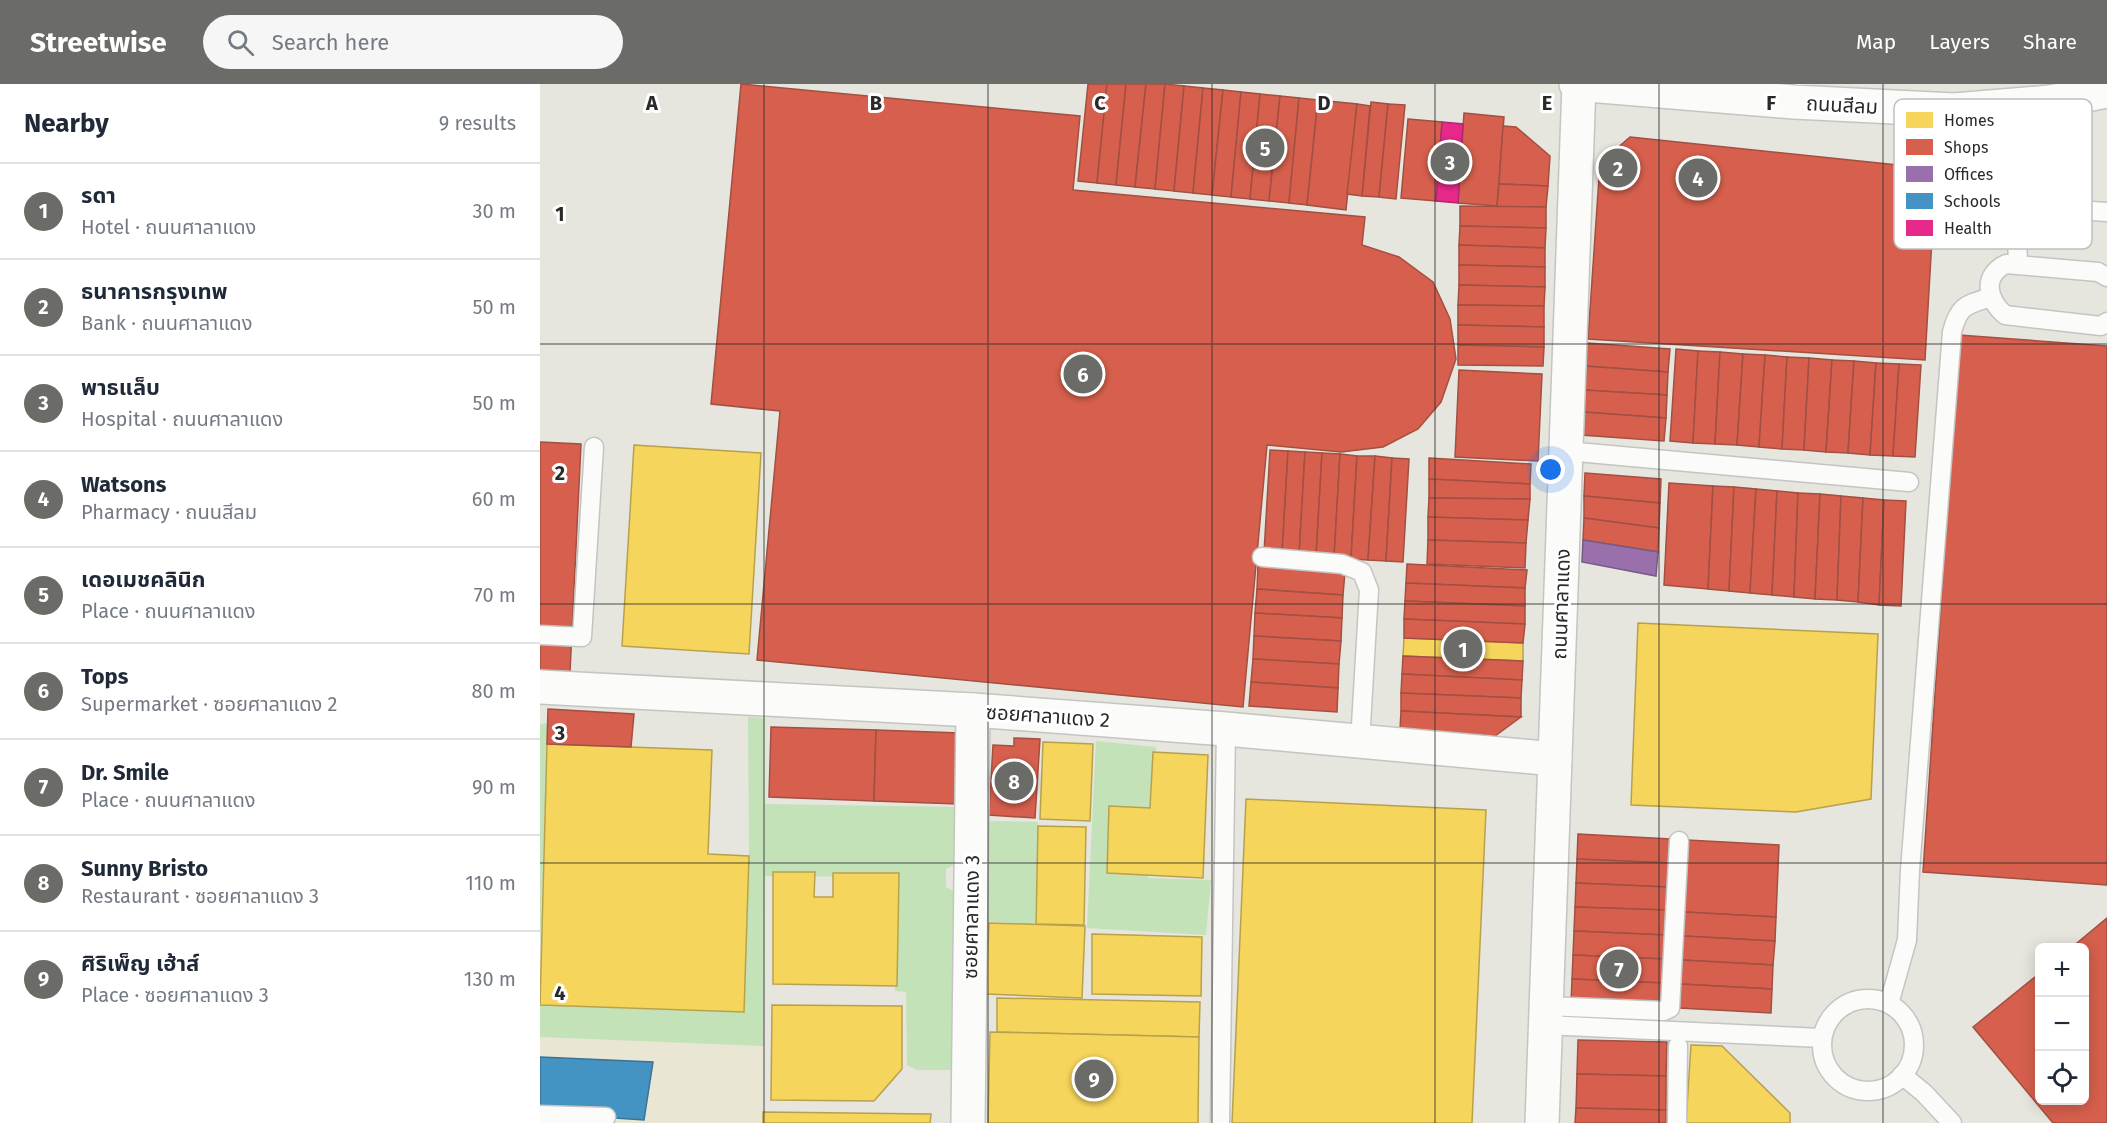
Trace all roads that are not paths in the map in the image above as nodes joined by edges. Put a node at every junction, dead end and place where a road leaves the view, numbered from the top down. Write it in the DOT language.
graph roads {
  1 [pos="1578,84"];
  2 [pos="2107,91"];
  3 [pos="2066,99"];
  4 [pos="1894,107"];
  5 [pos="2092,211"];
  6 [pos="2107,212"];
  7 [pos="2017,249"];
  8 [pos="2018,264"];
  9 [pos="2107,277"];
  10 [pos="1991,297"];
  11 [pos="2107,322"];
  12 [pos="594,447"];
  13 [pos="1566,451"];
  14 [pos="1909,482"];
  15 [pos="1262,557"];
  16 [pos="540,635"];
  17 [pos="540,687"];
  18 [pos="973,710"];
  19 [pos="1226,729"];
  20 [pos="1360,742"];
  21 [pos="1555,759"];
  22 [pos="1679,841"];
  23 [pos="1889,1004"];
  24 [pos="1545,1016"];
  25 [pos="1822,1038"];
  26 [pos="1678,1046"];
  27 [pos="1902,1075"];
  28 [pos="540,1115"];
  29 [pos="606,1117"];
  30 [pos="968,1123"];
  31 [pos="1220,1123"];
  32 [pos="1542,1123"];
  33 [pos="1677,1123"];
  34 [pos="1952,1123"];
  1 -- 4 [label="street, ถนนสีลม"];
  1 -- 13 [label="street, ถนนศาลาแดง"];
  2 -- 3 [label="street, ถนนสีลม"];
  5 -- 6 [label="lane"];
  7 -- 8 [label="lane"];
  8 -- 9 [label="lane"];
  8 -- 10 [label="lane"];
  10 -- 11 [label="lane"];
  10 -- 23 [label="lane"];
  12 -- 16 [label="lane"];
  13 -- 14 [label="lane"];
  13 -- 21 [label="street, ถนนศาลาแดง"];
  15 -- 20 [label="lane"];
  17 -- 18 [label="street, ซอยศาลาแดง 2"];
  18 -- 19 [label="street, ซอยศาลาแดง 2"];
  18 -- 30 [label="street, ซอยศาลาแดง 3"];
  19 -- 20 [label="street, ซอยศาลาแดง 2"];
  19 -- 31 [label="lane"];
  20 -- 21 [label="street, ซอยศาลาแดง 2"];
  21 -- 24 [label="street, ถนนศาลาแดง"];
  22 -- 24 [label="lane"];
  23 -- 25 [label="lane"];
  23 -- 27 [label="lane"];
  24 -- 25 [label="lane"];
  24 -- 32 [label="street, ถนนศาลาแดง"];
  25 -- 27 [label="lane"];
  26 -- 33 [label="lane"];
  27 -- 34 [label="lane"];
  28 -- 29 [label="lane"];
}
